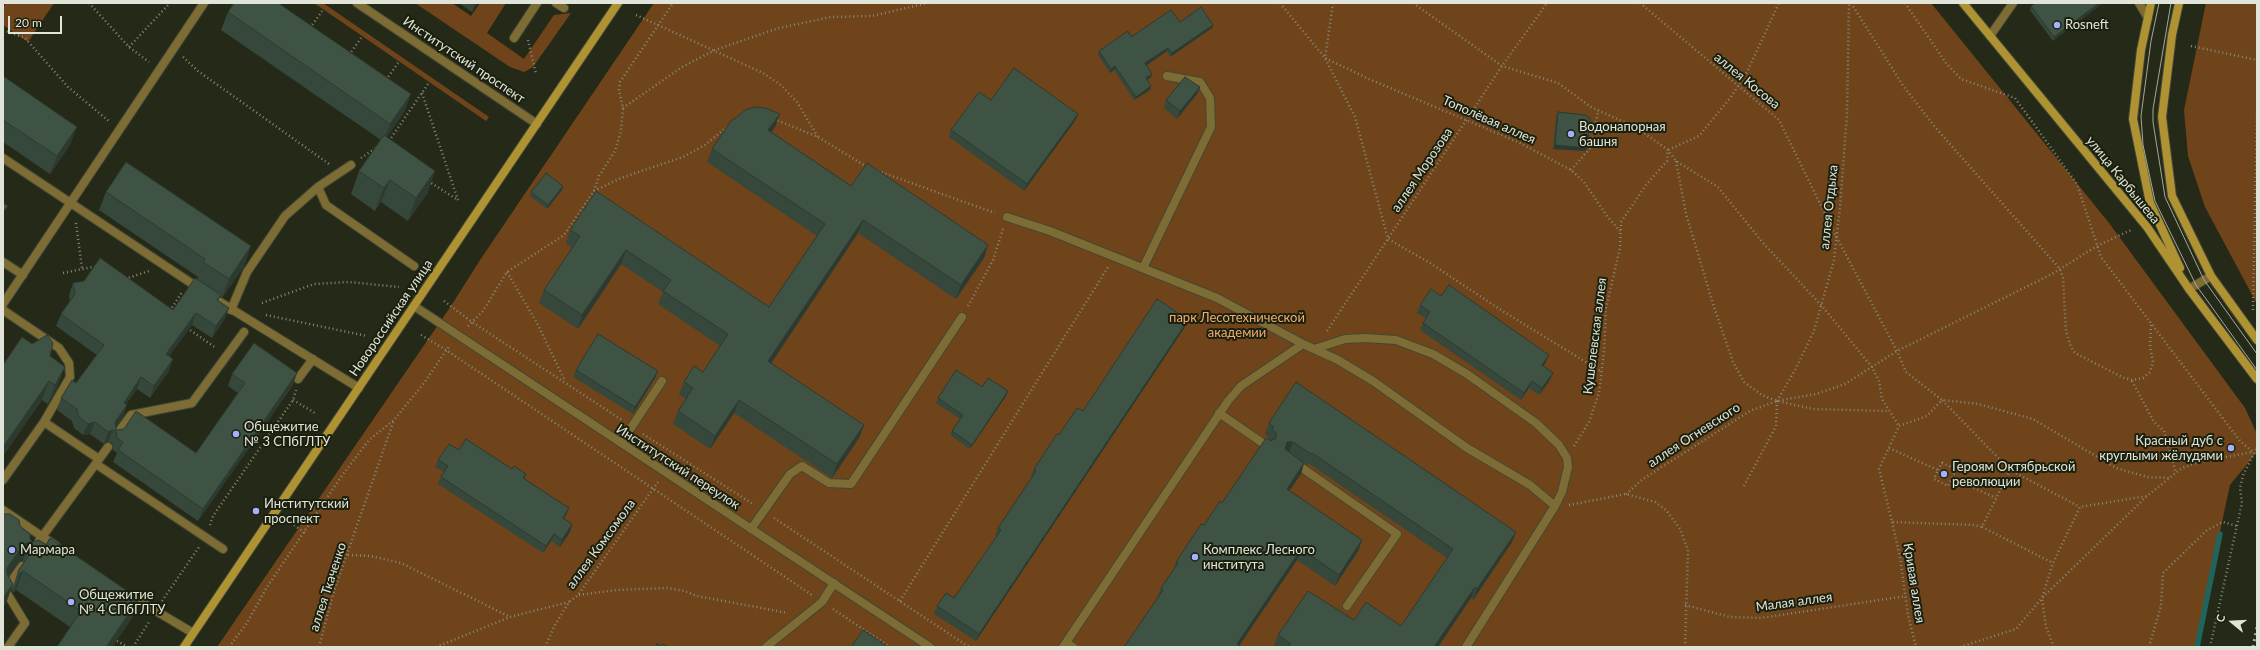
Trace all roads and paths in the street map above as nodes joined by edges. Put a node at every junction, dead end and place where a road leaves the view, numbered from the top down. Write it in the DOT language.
graph roads {
  1 [pos="89,3"];
  2 [pos="170,3"];
  3 [pos="204,3"];
  4 [pos="357,3"];
  5 [pos="537,3"];
  6 [pos="556,3"];
  7 [pos="618,3"];
  8 [pos="673,3"];
  9 [pos="928,3"];
  10 [pos="1280,3"];
  11 [pos="1333,3"];
  12 [pos="1413,3"];
  13 [pos="1547,3"];
  14 [pos="1640,3"];
  15 [pos="1779,3"];
  16 [pos="1850,3"];
  17 [pos="1905,3"];
  18 [pos="1963,3"];
  19 [pos="2013,3"];
  20 [pos="2139,3"];
  21 [pos="2151,3"];
  22 [pos="2179,3"];
  23 [pos="564,8"];
  24 [pos="322,12"];
  25 [pos="636,15"];
  26 [pos="2148,18"];
  27 [pos="524,23"];
  28 [pos="658,25"];
  29 [pos="3,30"];
  30 [pos="309,30"];
  31 [pos="1990,36"];
  32 [pos="361,38"];
  33 [pos="514,38"];
  34 [pos="2191,46"];
  35 [pos="129,48"];
  36 [pos="174,49"];
  37 [pos="715,50"];
  38 [pos="348,56"];
  39 [pos="1325,58"];
  40 [pos="2257,60"];
  41 [pos="398,63"];
  42 [pos="1502,66"];
  43 [pos="160,70"];
  44 [pos="536,74"];
  45 [pos="1167,76"];
  46 [pos="386,82"];
  47 [pos="428,84"];
  48 [pos="1739,86"];
  49 [pos="422,93"];
  50 [pos="623,108"];
  51 [pos="1598,110"];
  52 [pos="2257,112"];
  53 [pos="769,117"];
  54 [pos="1467,120"];
  55 [pos="734,122"];
  56 [pos="537,124"];
  57 [pos="120,130"];
  58 [pos="818,137"];
  59 [pos="386,145"];
  60 [pos="1668,150"];
  61 [pos="382,152"];
  62 [pos="3,158"];
  63 [pos="1676,161"];
  64 [pos="351,165"];
  65 [pos="1571,170"];
  66 [pos="340,172"];
  67 [pos="426,180"];
  68 [pos="318,187"];
  69 [pos="594,191"];
  70 [pos="72,204"];
  71 [pos="1007,217"];
  72 [pos="2131,230"];
  73 [pos="1620,231"];
  74 [pos="1837,238"];
  75 [pos="1388,239"];
  76 [pos="2097,246"];
  77 [pos="1114,257"];
  78 [pos="3,262"];
  79 [pos="164,265"];
  80 [pos="414,266"];
  81 [pos="82,268"];
  82 [pos="1143,268"];
  83 [pos="102,269"];
  84 [pos="2060,269"];
  85 [pos="507,272"];
  86 [pos="63,273"];
  87 [pos="23,275"];
  88 [pos="2211,276"];
  89 [pos="120,281"];
  90 [pos="189,282"];
  91 [pos="399,287"];
  92 [pos="2189,288"];
  93 [pos="444,301"];
  94 [pos="262,303"];
  95 [pos="3,304"];
  96 [pos="414,306"];
  97 [pos="1822,306"];
  98 [pos="3,310"];
  99 [pos="232,310"];
  100 [pos="2253,310"];
  101 [pos="168,314"];
  102 [pos="962,317"];
  103 [pos="246,318"];
  104 [pos="472,322"];
  105 [pos="2151,324"];
  106 [pos="186,327"];
  107 [pos="244,332"];
  108 [pos="421,335"];
  109 [pos="459,335"];
  110 [pos="367,336"];
  111 [pos="2257,340"];
  112 [pos="1303,344"];
  113 [pos="1314,349"];
  114 [pos="446,350"];
  115 [pos="1897,352"];
  116 [pos="227,356"];
  117 [pos="313,359"];
  118 [pos="1872,367"];
  119 [pos="1602,372"];
  120 [pos="298,379"];
  121 [pos="2257,379"];
  122 [pos="2132,380"];
  123 [pos="662,381"];
  124 [pos="566,383"];
  125 [pos="359,388"];
  126 [pos="293,400"];
  127 [pos="1942,400"];
  128 [pos="1776,401"];
  129 [pos="1888,411"];
  130 [pos="314,413"];
  131 [pos="1219,413"];
  132 [pos="394,420"];
  133 [pos="44,422"];
  134 [pos="1899,426"];
  135 [pos="632,427"];
  136 [pos="115,437"];
  137 [pos="621,443"];
  138 [pos="1267,446"];
  139 [pos="108,447"];
  140 [pos="1889,448"];
  141 [pos="2257,448"];
  142 [pos="2253,452"];
  143 [pos="677,455"];
  144 [pos="1286,457"];
  145 [pos="1566,458"];
  146 [pos="98,461"];
  147 [pos="1938,470"];
  148 [pos="2010,470"];
  149 [pos="665,472"];
  150 [pos="2176,473"];
  151 [pos="1952,478"];
  152 [pos="2169,478"];
  153 [pos="3,480"];
  154 [pos="1744,486"];
  155 [pos="653,489"];
  156 [pos="1626,494"];
  157 [pos="2147,496"];
  158 [pos="1996,498"];
  159 [pos="1555,506"];
  160 [pos="2080,507"];
  161 [pos="3,510"];
  162 [pos="764,511"];
  163 [pos="1892,522"];
  164 [pos="294,525"];
  165 [pos="2237,526"];
  166 [pos="1982,527"];
  167 [pos="751,529"];
  168 [pos="305,533"];
  169 [pos="42,537"];
  170 [pos="205,538"];
  171 [pos="60,549"];
  172 [pos="223,549"];
  173 [pos="33,550"];
  174 [pos="348,555"];
  175 [pos="2053,563"];
  176 [pos="22,566"];
  177 [pos="834,583"];
  178 [pos="123,591"];
  179 [pos="578,595"];
  180 [pos="1906,596"];
  181 [pos="2042,598"];
  182 [pos="900,601"];
  183 [pos="569,602"];
  184 [pos="822,602"];
  185 [pos="1348,606"];
  186 [pos="1685,606"];
  187 [pos="156,611"];
  188 [pos="805,616"];
  189 [pos="510,617"];
  190 [pos="193,633"];
  191 [pos="117,640"];
  192 [pos="1067,646"];
  193 [pos="8,647"];
  194 [pos="128,647"];
  195 [pos="133,647"];
  196 [pos="184,647"];
  197 [pos="229,647"];
  198 [pos="319,647"];
  199 [pos="436,647"];
  200 [pos="545,647"];
  201 [pos="766,647"];
  202 [pos="890,647"];
  203 [pos="930,647"];
  204 [pos="969,647"];
  205 [pos="1466,647"];
  206 [pos="1685,647"];
  207 [pos="1916,647"];
  208 [pos="1960,647"];
  209 [pos="2054,647"];
  210 [pos="2149,647"];
  211 [pos="2210,647"];
  1 -- 35 [label="path"];
  2 -- 35 [label="path"];
  3 -- 36 [label="street"];
  4 -- 56 [label="street, Институтский проспект"];
  5 -- 27 [label="street"];
  6 -- 23 [label="street"];
  7 -- 56 [label="main road, Новороссийская улица"];
  8 -- 28 [label="path"];
  9 -- 37 [label="path"];
  10 -- 39 [label="path"];
  11 -- 39 [label="path"];
  12 -- 42 [label="path"];
  13 -- 42 [label="path, аллея Морозова"];
  14 -- 48 [label="path, аллея Косова"];
  15 -- 48 [label="path"];
  16 -- 74 [label="path, аллея Отдыха"];
  16 -- 84 [label="path"];
  17 -- 76 [label="path"];
  18 -- 31 [label="main road, улица Карбышева"];
  19 -- 31 [label="street"];
  20 -- 26 [label="street"];
  21 -- 26 [label="main road"];
  22 -- 88 [label="main road"];
  24 -- 30 [label="path"];
  25 -- 28 [label="path"];
  26 -- 92 [label="main road"];
  27 -- 33 [label="street"];
  27 -- 44 [label="path"];
  28 -- 37 [label="path"];
  28 -- 50 [label="path"];
  29 -- 57 [label="path"];
  31 -- 92 [label="main road, улица Карбышева"];
  32 -- 38 [label="path"];
  34 -- 40 [label="path"];
  35 -- 43 [label="path"];
  36 -- 43 [label="street"];
  36 -- 66 [label="path"];
  37 -- 50 [label="path"];
  37 -- 58 [label="path"];
  39 -- 54 [label="path, Тополёвая аллея"];
  39 -- 75 [label="path"];
  41 -- 46 [label="path"];
  42 -- 51 [label="path"];
  42 -- 54 [label="path, аллея Морозова"];
  43 -- 57 [label="street"];
  45 -- 82 [label="street"];
  47 -- 49 [label="path"];
  48 -- 60 [label="path"];
  48 -- 74 [label="path, аллея Косова"];
  49 -- 59 [label="path"];
  49 -- 67 [label="path"];
  50 -- 69 [label="path"];
  51 -- 60 [label="path"];
  51 -- 65 [label="path"];
  52 -- 100 [label="path"];
  53 -- 58 [label="path"];
  54 -- 65 [label="path, Тополёвая аллея"];
  54 -- 75 [label="path, аллея Морозова"];
  55 -- 69 [label="path"];
  56 -- 96 [label="main road, Новороссийская улица"];
  57 -- 70 [label="street"];
  58 -- 71 [label="path"];
  60 -- 63 [label="path"];
  60 -- 73 [label="path, Кушелевская аллея"];
  61 -- 64 [label="path"];
  62 -- 70 [label="street"];
  63 -- 97 [label="path"];
  63 -- 128 [label="path"];
  64 -- 66 [label="street"];
  65 -- 73 [label="path, Тополёвая аллея"];
  66 -- 68 [label="street"];
  68 -- 80 [label="street"];
  68 -- 99 [label="street"];
  69 -- 85 [label="path"];
  70 -- 79 [label="street"];
  70 -- 81 [label="path"];
  70 -- 87 [label="street"];
  71 -- 77 [label="street"];
  71 -- 102 [label="path"];
  72 -- 76 [label="path, аллея Огневского"];
  73 -- 119 [label="path, Кушелевская аллея"];
  74 -- 97 [label="path, аллея Отдыха"];
  74 -- 115 [label="path, аллея Косова"];
  75 -- 113 [label="path, аллея Морозова"];
  75 -- 119 [label="path"];
  76 -- 84 [label="path, аллея Огневского"];
  76 -- 105 [label="path"];
  77 -- 82 [label="street"];
  77 -- 182 [label="path"];
  78 -- 87 [label="street"];
  79 -- 89 [label="path"];
  79 -- 90 [label="street"];
  81 -- 83 [label="path"];
  81 -- 86 [label="path"];
  82 -- 112 [label="street"];
  84 -- 115 [label="path, аллея Огневского"];
  84 -- 122 [label="path"];
  85 -- 104 [label="path"];
  85 -- 124 [label="path"];
  87 -- 95 [label="street"];
  88 -- 92 [label="street"];
  88 -- 111 [label="main road"];
  90 -- 99 [label="street"];
  90 -- 101 [label="path"];
  91 -- 94 [label="path"];
  92 -- 121 [label="main road, улица Карбышева"];
  93 -- 104 [label="path"];
  96 -- 109 [label="street, Институтский переулок"];
  96 -- 125 [label="main road, Новороссийская улица"];
  97 -- 118 [label="path"];
  97 -- 128 [label="path, аллея Отдыха"];
  98 -- 133 [label="street"];
  99 -- 103 [label="street"];
  102 -- 162 [label="street"];
  103 -- 110 [label="path"];
  103 -- 117 [label="street"];
  104 -- 109 [label="path"];
  104 -- 124 [label="path"];
  105 -- 122 [label="path"];
  105 -- 142 [label="path"];
  106 -- 116 [label="path"];
  107 -- 116 [label="street"];
  108 -- 114 [label="path"];
  109 -- 114 [label="path"];
  109 -- 137 [label="street, Институтский переулок"];
  112 -- 113 [label="street"];
  112 -- 131 [label="street"];
  113 -- 145 [label="street"];
  113 -- 159 [label="street"];
  114 -- 132 [label="path"];
  114 -- 155 [label="path"];
  115 -- 118 [label="path, аллея Огневского"];
  115 -- 127 [label="path, аллея Косова"];
  116 -- 136 [label="street"];
  117 -- 120 [label="street"];
  117 -- 125 [label="street"];
  118 -- 128 [label="path, аллея Огневского"];
  118 -- 129 [label="path"];
  119 -- 145 [label="path, Кушелевская аллея"];
  120 -- 126 [label="path"];
  122 -- 150 [label="path"];
  123 -- 135 [label="street"];
  124 -- 135 [label="path"];
  125 -- 190 [label="main road, Новороссийская улица"];
  126 -- 130 [label="path"];
  126 -- 170 [label="path"];
  127 -- 134 [label="path"];
  127 -- 148 [label="path, аллея Косова"];
  127 -- 152 [label="path"];
  128 -- 129 [label="path"];
  128 -- 154 [label="path"];
  128 -- 156 [label="path, аллея Огневского"];
  129 -- 134 [label="path"];
  131 -- 138 [label="street"];
  131 -- 192 [label="street"];
  132 -- 168 [label="path"];
  132 -- 174 [label="path, аллея Ткаченко"];
  133 -- 146 [label="street"];
  133 -- 153 [label="street"];
  134 -- 140 [label="path, Кривая аллея"];
  135 -- 137 [label="street"];
  135 -- 143 [label="path"];
  137 -- 149 [label="street, Институтский переулок"];
  139 -- 146 [label="street"];
  140 -- 147 [label="path"];
  140 -- 163 [label="path, Кривая аллея"];
  141 -- 142 [label="path"];
  142 -- 150 [label="path"];
  142 -- 165 [label="path"];
  143 -- 149 [label="path, аллея Комсомола"];
  143 -- 162 [label="path"];
  144 -- 185 [label="street"];
  145 -- 159 [label="street"];
  146 -- 169 [label="street"];
  146 -- 170 [label="street"];
  147 -- 151 [label="path"];
  147 -- 151 [label="path"];
  148 -- 158 [label="path"];
  148 -- 160 [label="path, аллея Косова"];
  149 -- 155 [label="path, аллея Комсомола"];
  149 -- 167 [label="street, Институтский переулок"];
  150 -- 152 [label="path"];
  151 -- 158 [label="path"];
  152 -- 157 [label="path"];
  155 -- 179 [label="path, аллея Комсомола"];
  155 -- 184 [label="path"];
  156 -- 159 [label="path"];
  156 -- 186 [label="path"];
  157 -- 160 [label="path"];
  157 -- 181 [label="path"];
  158 -- 166 [label="path"];
  159 -- 205 [label="street"];
  160 -- 175 [label="path"];
  161 -- 169 [label="street"];
  162 -- 167 [label="street"];
  162 -- 182 [label="path"];
  163 -- 166 [label="path"];
  163 -- 180 [label="path, Кривая аллея"];
  164 -- 168 [label="path"];
  165 -- 210 [label="path"];
  165 -- 211 [label="path"];
  166 -- 175 [label="path"];
  167 -- 177 [label="street, Институтский переулок"];
  168 -- 197 [label="path"];
  169 -- 171 [label="street"];
  169 -- 173 [label="street"];
  170 -- 172 [label="street"];
  170 -- 187 [label="path"];
  174 -- 189 [label="path"];
  174 -- 198 [label="path, аллея Ткаченко"];
  175 -- 181 [label="path"];
  176 -- 193 [label="street"];
  177 -- 184 [label="street"];
  177 -- 203 [label="street, Институтский переулок"];
  178 -- 187 [label="street"];
  179 -- 183 [label="path, аллея Комсомола"];
  179 -- 188 [label="path"];
  180 -- 186 [label="path, Малая аллея"];
  180 -- 207 [label="path, Кривая аллея"];
  181 -- 208 [label="path"];
  181 -- 209 [label="path"];
  182 -- 204 [label="path"];
  183 -- 189 [label="path"];
  183 -- 200 [label="path, аллея Комсомола"];
  184 -- 188 [label="street"];
  184 -- 202 [label="path"];
  186 -- 206 [label="path"];
  187 -- 190 [label="street"];
  187 -- 195 [label="path"];
  188 -- 201 [label="street"];
  189 -- 199 [label="path"];
  190 -- 196 [label="main road, Новороссийская улица"];
  191 -- 194 [label="path"];
}
